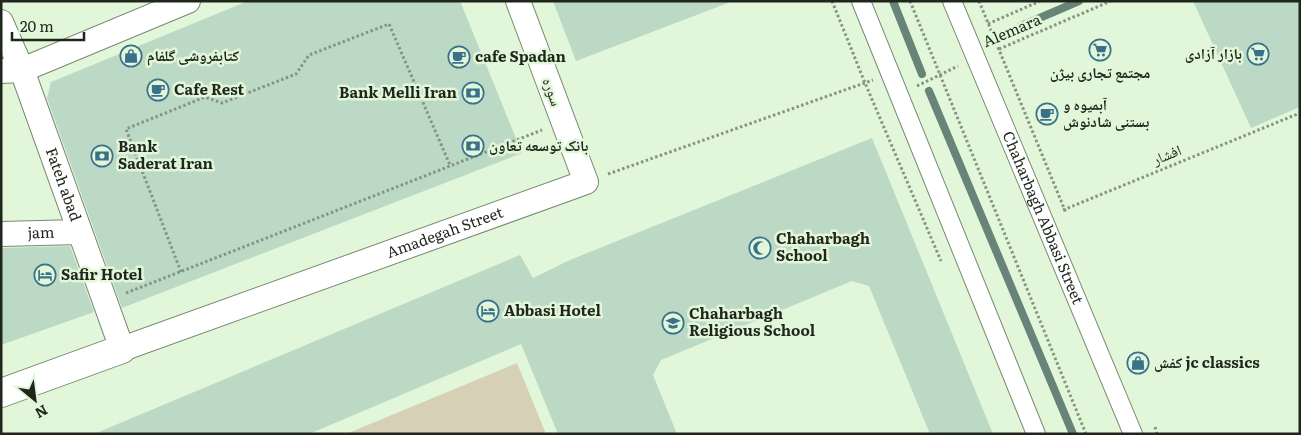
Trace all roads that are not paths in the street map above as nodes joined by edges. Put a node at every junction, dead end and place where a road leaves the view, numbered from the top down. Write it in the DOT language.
graph roads {
  1 [pos="188,1"];
  2 [pos="518,1"];
  3 [pos="860,1"];
  4 [pos="952,1"];
  5 [pos="1,22"];
  6 [pos="12,70"];
  7 [pos="586,182"];
  8 [pos="80,232"];
  9 [pos="1,234"];
  10 [pos="122,349"];
  11 [pos="1,393"];
  12 [pos="1036,434"];
  13 [pos="1134,434"];
  1 -- 6 [label="street"];
  2 -- 7 [label="street, سوره"];
  3 -- 12 [label="street"];
  4 -- 13 [label="street, Chaharbagh Abbasi Street"];
  5 -- 6 [label="street, Fateh abad"];
  6 -- 8 [label="street, Fateh abad"];
  7 -- 10 [label="street, Amadegah Street"];
  8 -- 9 [label="street, jam"];
  8 -- 10 [label="street, Fateh abad"];
  10 -- 11 [label="street, Amadegah Street"];
}
